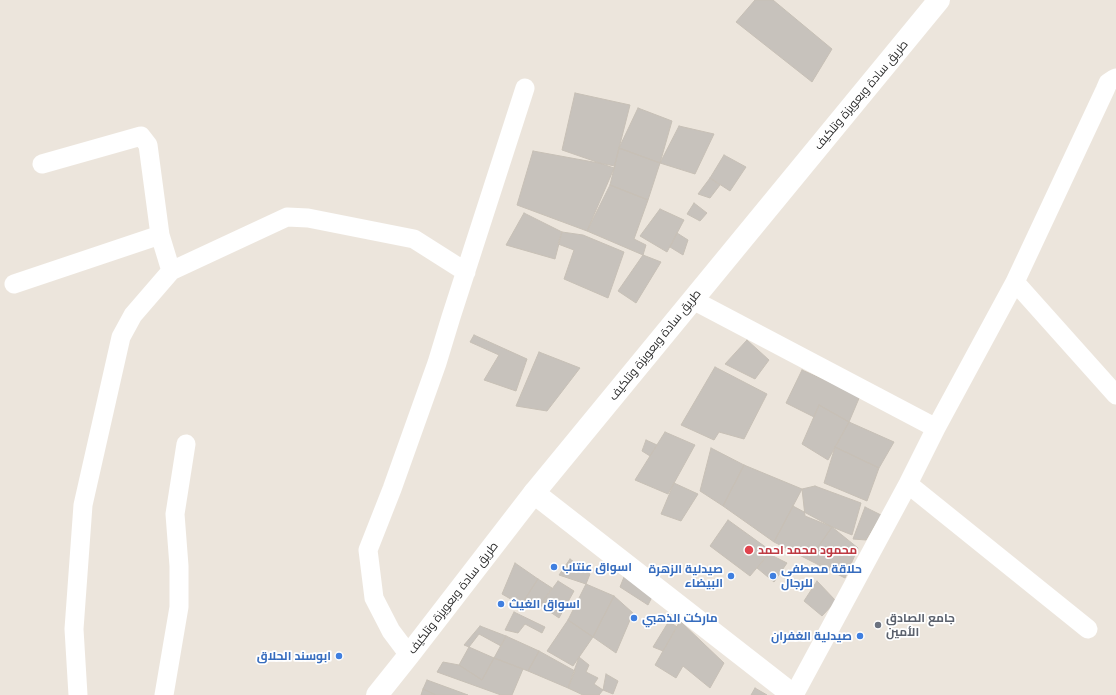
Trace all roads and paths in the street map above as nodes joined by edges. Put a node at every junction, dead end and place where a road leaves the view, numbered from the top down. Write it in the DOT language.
graph roads {
  1 [pos="939,0"];
  2 [pos="1116,78"];
  3 [pos="525,88"];
  4 [pos="42,164"];
  5 [pos="160,235"];
  6 [pos="171,271"];
  7 [pos="466,272"];
  8 [pos="1016,282"];
  9 [pos="14,284"];
  10 [pos="693,300"];
  11 [pos="1116,395"];
  12 [pos="936,428"];
  13 [pos="186,444"];
  14 [pos="908,484"];
  15 [pos="534,494"];
  16 [pos="1088,629"];
  17 [pos="409,655"];
  18 [pos="78,695"];
  19 [pos="164,695"];
  20 [pos="377,695"];
  21 [pos="794,695"];
  1 -- 10 [label="main road, طريق سادة وبعويزة وتلكيف"];
  2 -- 8 [label="street"];
  3 -- 7 [label="street"];
  4 -- 5 [label="street"];
  5 -- 6 [label="street"];
  5 -- 9 [label="street"];
  6 -- 7 [label="street"];
  6 -- 18 [label="street"];
  7 -- 17 [label="street"];
  8 -- 11 [label="street"];
  8 -- 12 [label="street"];
  10 -- 12 [label="street"];
  10 -- 15 [label="main road, طريق سادة وبعويزة وتلكيف"];
  12 -- 14 [label="street"];
  13 -- 19 [label="street"];
  14 -- 16 [label="street"];
  14 -- 21 [label="street"];
  15 -- 17 [label="main road, طريق سادة وبعويزة وتلكيف"];
  15 -- 21 [label="main road"];
  17 -- 20 [label="main road, طريق سادة وبعويزة وتلكيف"];
}
